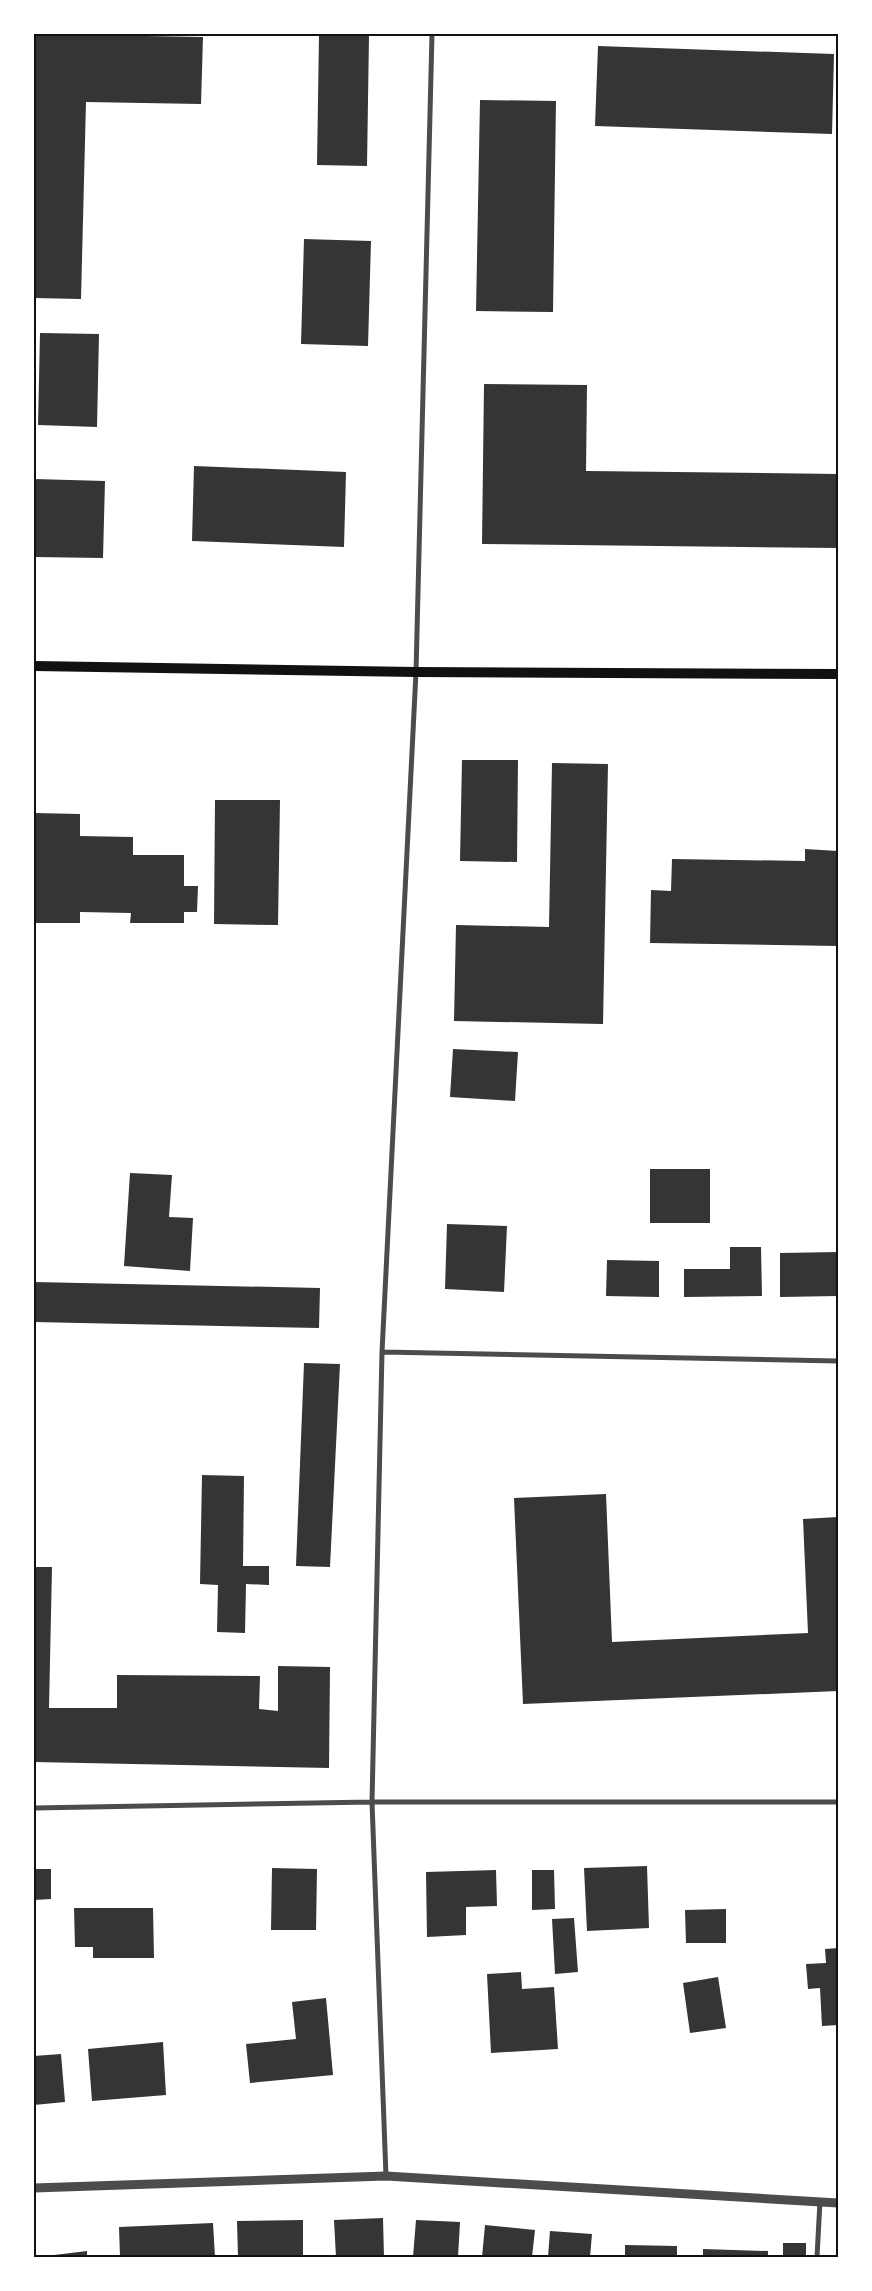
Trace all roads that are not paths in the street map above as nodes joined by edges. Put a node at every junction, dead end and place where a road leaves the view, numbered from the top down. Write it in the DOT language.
graph roads {
  1 [pos="432,34"];
  2 [pos="34,666"];
  3 [pos="416,672"];
  4 [pos="838,674"];
  5 [pos="382,1352"];
  6 [pos="838,1362"];
  7 [pos="372,1802"];
  8 [pos="838,1802"];
  9 [pos="34,1808"];
  10 [pos="386,2176"];
  11 [pos="34,2188"];
  12 [pos="820,2201"];
  13 [pos="838,2203"];
  14 [pos="817,2257"];
  1 -- 3 [label="street"];
  2 -- 3 [label="main road"];
  3 -- 4 [label="main road"];
  3 -- 5 [label="street"];
  5 -- 6 [label="street"];
  5 -- 7 [label="street"];
  7 -- 8 [label="street"];
  7 -- 9 [label="street"];
  7 -- 10 [label="street"];
  10 -- 11 [label="street"];
  10 -- 12 [label="street"];
  12 -- 13 [label="street"];
  12 -- 14 [label="street"];
}
